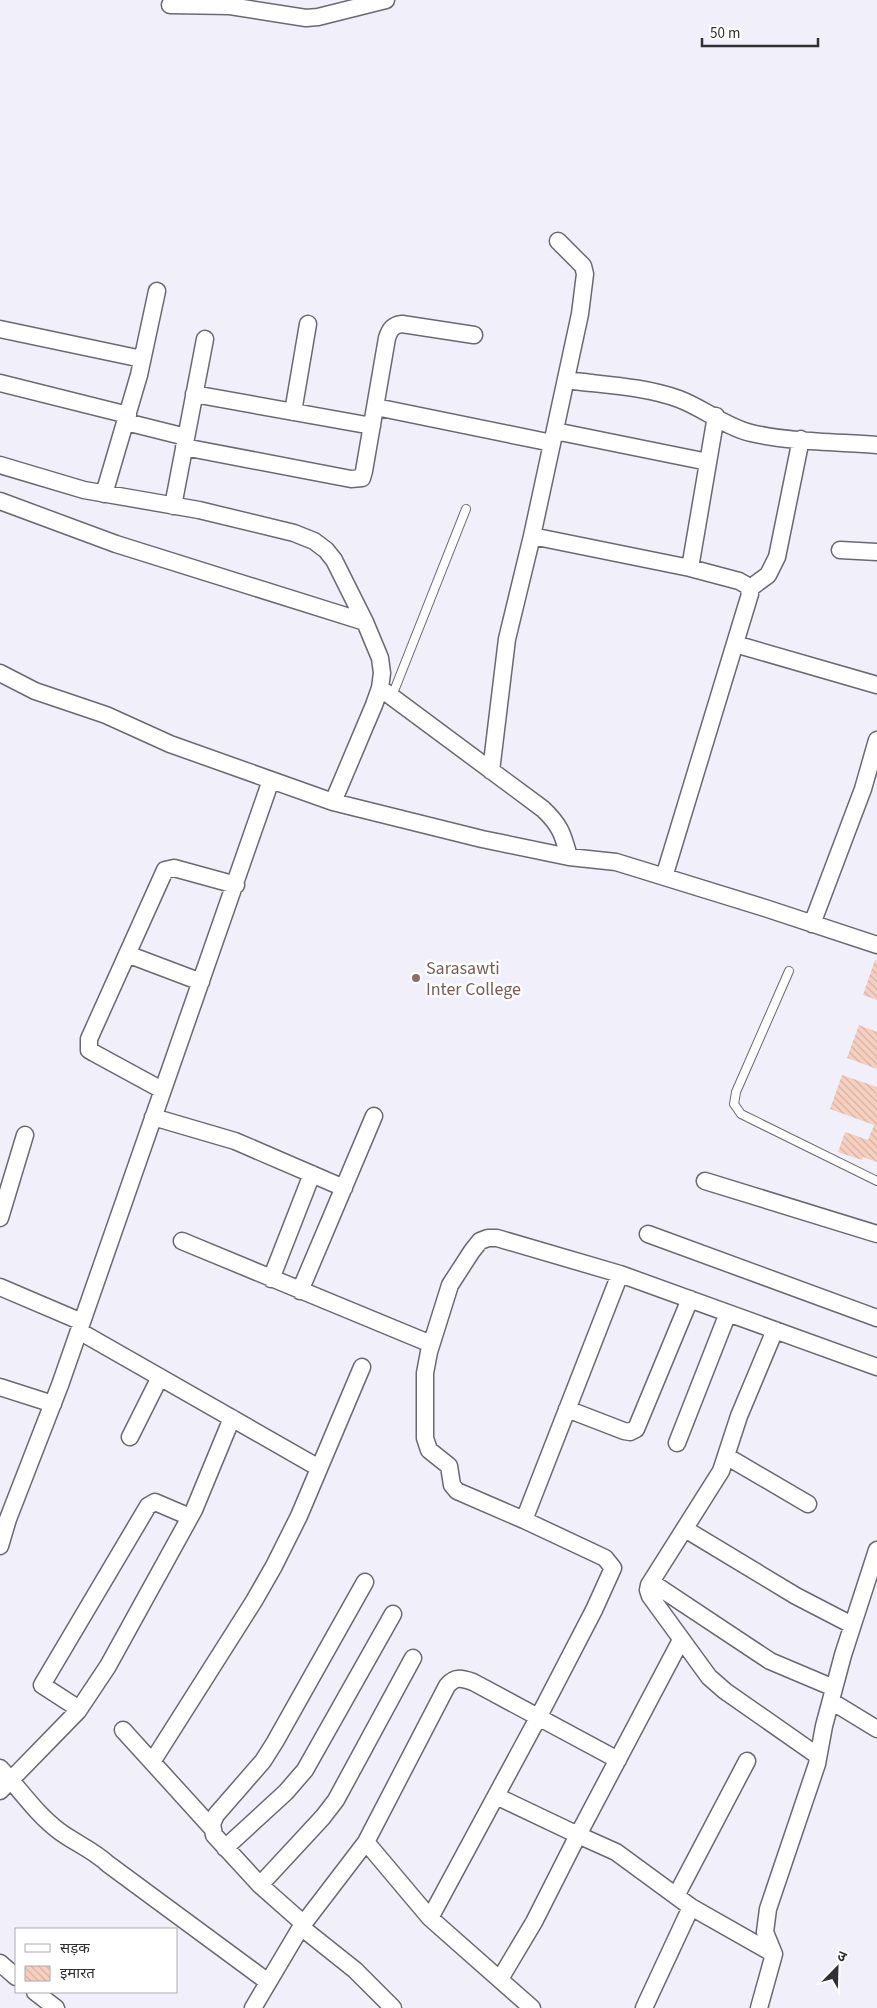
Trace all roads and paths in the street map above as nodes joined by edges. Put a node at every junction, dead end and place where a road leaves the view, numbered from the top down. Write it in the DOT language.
graph roads {
  1 [pos="386,0"];
  2 [pos="206,3"];
  3 [pos="170,6"];
  4 [pos="558,240"];
  5 [pos="157,290"];
  6 [pos="308,324"];
  7 [pos="0,329"];
  8 [pos="474,335"];
  9 [pos="205,340"];
  10 [pos="142,359"];
  11 [pos="566,380"];
  12 [pos="0,383"];
  13 [pos="194,394"];
  14 [pos="376,407"];
  15 [pos="293,412"];
  16 [pos="716,416"];
  17 [pos="127,419"];
  18 [pos="372,426"];
  19 [pos="553,437"];
  20 [pos="801,439"];
  21 [pos="185,442"];
  22 [pos="877,445"];
  23 [pos="708,462"];
  24 [pos="0,465"];
  25 [pos="104,494"];
  26 [pos="0,501"];
  27 [pos="173,506"];
  28 [pos="466,509"];
  29 [pos="532,536"];
  30 [pos="840,550"];
  31 [pos="877,552"];
  32 [pos="690,568"];
  33 [pos="750,590"];
  34 [pos="366,622"];
  35 [pos="734,644"];
  36 [pos="0,673"];
  37 [pos="877,685"];
  38 [pos="386,692"];
  39 [pos="877,740"];
  40 [pos="491,771"];
  41 [pos="271,780"];
  42 [pos="333,802"];
  43 [pos="569,857"];
  44 [pos="664,877"];
  45 [pos="236,885"];
  46 [pos="812,924"];
  47 [pos="877,945"];
  48 [pos="127,954"];
  49 [pos="789,971"];
  50 [pos="201,982"];
  51 [pos="162,1090"];
  52 [pos="374,1116"];
  53 [pos="153,1117"];
  54 [pos="25,1135"];
  55 [pos="312,1174"];
  56 [pos="705,1181"];
  57 [pos="877,1181"];
  58 [pos="344,1188"];
  59 [pos="0,1218"];
  60 [pos="648,1234"];
  61 [pos="877,1234"];
  62 [pos="182,1241"];
  63 [pos="620,1274"];
  64 [pos="271,1279"];
  65 [pos="0,1287"];
  66 [pos="300,1291"];
  67 [pos="690,1299"];
  68 [pos="728,1313"];
  69 [pos="877,1318"];
  70 [pos="80,1326"];
  71 [pos="775,1330"];
  72 [pos="431,1344"];
  73 [pos="877,1367"];
  74 [pos="362,1368"];
  75 [pos="160,1377"];
  76 [pos="0,1387"];
  77 [pos="53,1404"];
  78 [pos="567,1409"];
  79 [pos="232,1418"];
  80 [pos="130,1437"];
  81 [pos="677,1443"];
  82 [pos="726,1456"];
  83 [pos="319,1468"];
  84 [pos="808,1504"];
  85 [pos="190,1517"];
  86 [pos="524,1520"];
  87 [pos="685,1529"];
  88 [pos="0,1546"];
  89 [pos="877,1550"];
  90 [pos="365,1582"];
  91 [pos="651,1582"];
  92 [pos="392,1614"];
  93 [pos="852,1625"];
  94 [pos="681,1640"];
  95 [pos="413,1658"];
  96 [pos="832,1694"];
  97 [pos="78,1709"];
  98 [pos="539,1716"];
  99 [pos="877,1729"];
  100 [pos="123,1730"];
  101 [pos="818,1756"];
  102 [pos="618,1760"];
  103 [pos="152,1762"];
  104 [pos="747,1762"];
  105 [pos="0,1768"];
  106 [pos="6,1786"];
  107 [pos="496,1796"];
  108 [pos="212,1828"];
  109 [pos="578,1835"];
  110 [pos="366,1842"];
  111 [pos="225,1848"];
  112 [pos="260,1885"];
  113 [pos="676,1896"];
  114 [pos="691,1907"];
  115 [pos="430,1918"];
  116 [pos="303,1926"];
  117 [pos="774,1954"];
  118 [pos="0,1963"];
  119 [pos="15,1975"];
  120 [pos="500,1979"];
  121 [pos="268,1982"];
  122 [pos="37,1993"];
  123 [pos="56,2008"];
  124 [pos="253,2008"];
  125 [pos="393,2008"];
  126 [pos="532,2008"];
  127 [pos="644,2008"];
  128 [pos="759,2008"];
  1 -- 2 [label="street"];
  2 -- 3 [label="street"];
  4 -- 11 [label="street"];
  5 -- 10 [label="street"];
  6 -- 15 [label="street"];
  7 -- 10 [label="street"];
  8 -- 14 [label="street"];
  9 -- 13 [label="street"];
  10 -- 17 [label="street"];
  11 -- 16 [label="street"];
  11 -- 19 [label="street"];
  12 -- 17 [label="street"];
  13 -- 15 [label="street"];
  13 -- 21 [label="street"];
  14 -- 18 [label="street"];
  14 -- 19 [label="street"];
  15 -- 18 [label="street"];
  16 -- 20 [label="street"];
  16 -- 23 [label="street"];
  17 -- 21 [label="street"];
  17 -- 25 [label="street"];
  18 -- 21 [label="street"];
  19 -- 23 [label="street"];
  19 -- 29 [label="street"];
  20 -- 22 [label="street"];
  20 -- 33 [label="street"];
  21 -- 27 [label="street"];
  23 -- 32 [label="street"];
  24 -- 25 [label="street"];
  25 -- 27 [label="street"];
  26 -- 34 [label="street"];
  27 -- 34 [label="street"];
  28 -- 38 [label="lane"];
  29 -- 32 [label="street"];
  29 -- 40 [label="street"];
  30 -- 31 [label="street"];
  32 -- 33 [label="street"];
  33 -- 35 [label="street"];
  34 -- 38 [label="street"];
  35 -- 37 [label="street"];
  35 -- 44 [label="street"];
  36 -- 41 [label="street"];
  38 -- 40 [label="street"];
  38 -- 42 [label="street"];
  39 -- 46 [label="street"];
  40 -- 43 [label="street"];
  41 -- 42 [label="street"];
  41 -- 45 [label="street"];
  42 -- 43 [label="street"];
  43 -- 44 [label="street"];
  44 -- 46 [label="street"];
  45 -- 48 [label="street"];
  45 -- 50 [label="street"];
  46 -- 47 [label="street"];
  48 -- 50 [label="street"];
  48 -- 51 [label="street"];
  49 -- 57 [label="lane"];
  50 -- 51 [label="street"];
  51 -- 53 [label="street"];
  52 -- 58 [label="street"];
  53 -- 55 [label="street"];
  53 -- 70 [label="street"];
  54 -- 59 [label="street"];
  55 -- 58 [label="street"];
  55 -- 64 [label="street"];
  56 -- 61 [label="street"];
  58 -- 66 [label="street"];
  60 -- 69 [label="street"];
  62 -- 64 [label="street"];
  63 -- 67 [label="street"];
  63 -- 72 [label="street"];
  63 -- 78 [label="street"];
  64 -- 66 [label="street"];
  65 -- 70 [label="street"];
  66 -- 72 [label="street"];
  67 -- 68 [label="street"];
  67 -- 78 [label="street"];
  68 -- 71 [label="street"];
  68 -- 81 [label="street"];
  70 -- 75 [label="street"];
  70 -- 77 [label="street"];
  71 -- 73 [label="street"];
  71 -- 82 [label="street"];
  72 -- 86 [label="street"];
  74 -- 83 [label="street"];
  75 -- 79 [label="street"];
  75 -- 80 [label="street"];
  76 -- 77 [label="street"];
  77 -- 88 [label="street"];
  78 -- 86 [label="street"];
  79 -- 83 [label="street"];
  79 -- 85 [label="street"];
  82 -- 84 [label="street"];
  82 -- 87 [label="street"];
  83 -- 103 [label="street"];
  85 -- 97 [label="street"];
  85 -- 97 [label="street"];
  86 -- 98 [label="street"];
  87 -- 91 [label="street"];
  87 -- 93 [label="street"];
  89 -- 93 [label="street"];
  90 -- 108 [label="street"];
  91 -- 94 [label="street"];
  91 -- 96 [label="street"];
  92 -- 111 [label="street"];
  93 -- 96 [label="street"];
  94 -- 101 [label="street"];
  94 -- 102 [label="street"];
  95 -- 112 [label="street"];
  96 -- 99 [label="street"];
  96 -- 101 [label="street"];
  97 -- 106 [label="street"];
  98 -- 102 [label="street"];
  98 -- 107 [label="street"];
  98 -- 110 [label="street"];
  100 -- 103 [label="street"];
  101 -- 117 [label="street"];
  102 -- 109 [label="street"];
  103 -- 108 [label="street"];
  104 -- 113 [label="street"];
  105 -- 106 [label="street"];
  106 -- 121 [label="street"];
  107 -- 109 [label="street"];
  107 -- 115 [label="street"];
  108 -- 111 [label="street"];
  109 -- 113 [label="street"];
  109 -- 120 [label="street"];
  110 -- 115 [label="street"];
  110 -- 116 [label="street"];
  111 -- 112 [label="street"];
  112 -- 116 [label="street"];
  113 -- 114 [label="street"];
  114 -- 117 [label="street"];
  114 -- 127 [label="street"];
  115 -- 120 [label="street"];
  116 -- 121 [label="street"];
  116 -- 125 [label="street"];
  117 -- 128 [label="street"];
  118 -- 119 [label="street"];
  120 -- 126 [label="street"];
  121 -- 124 [label="street"];
  122 -- 123 [label="street"];
}
